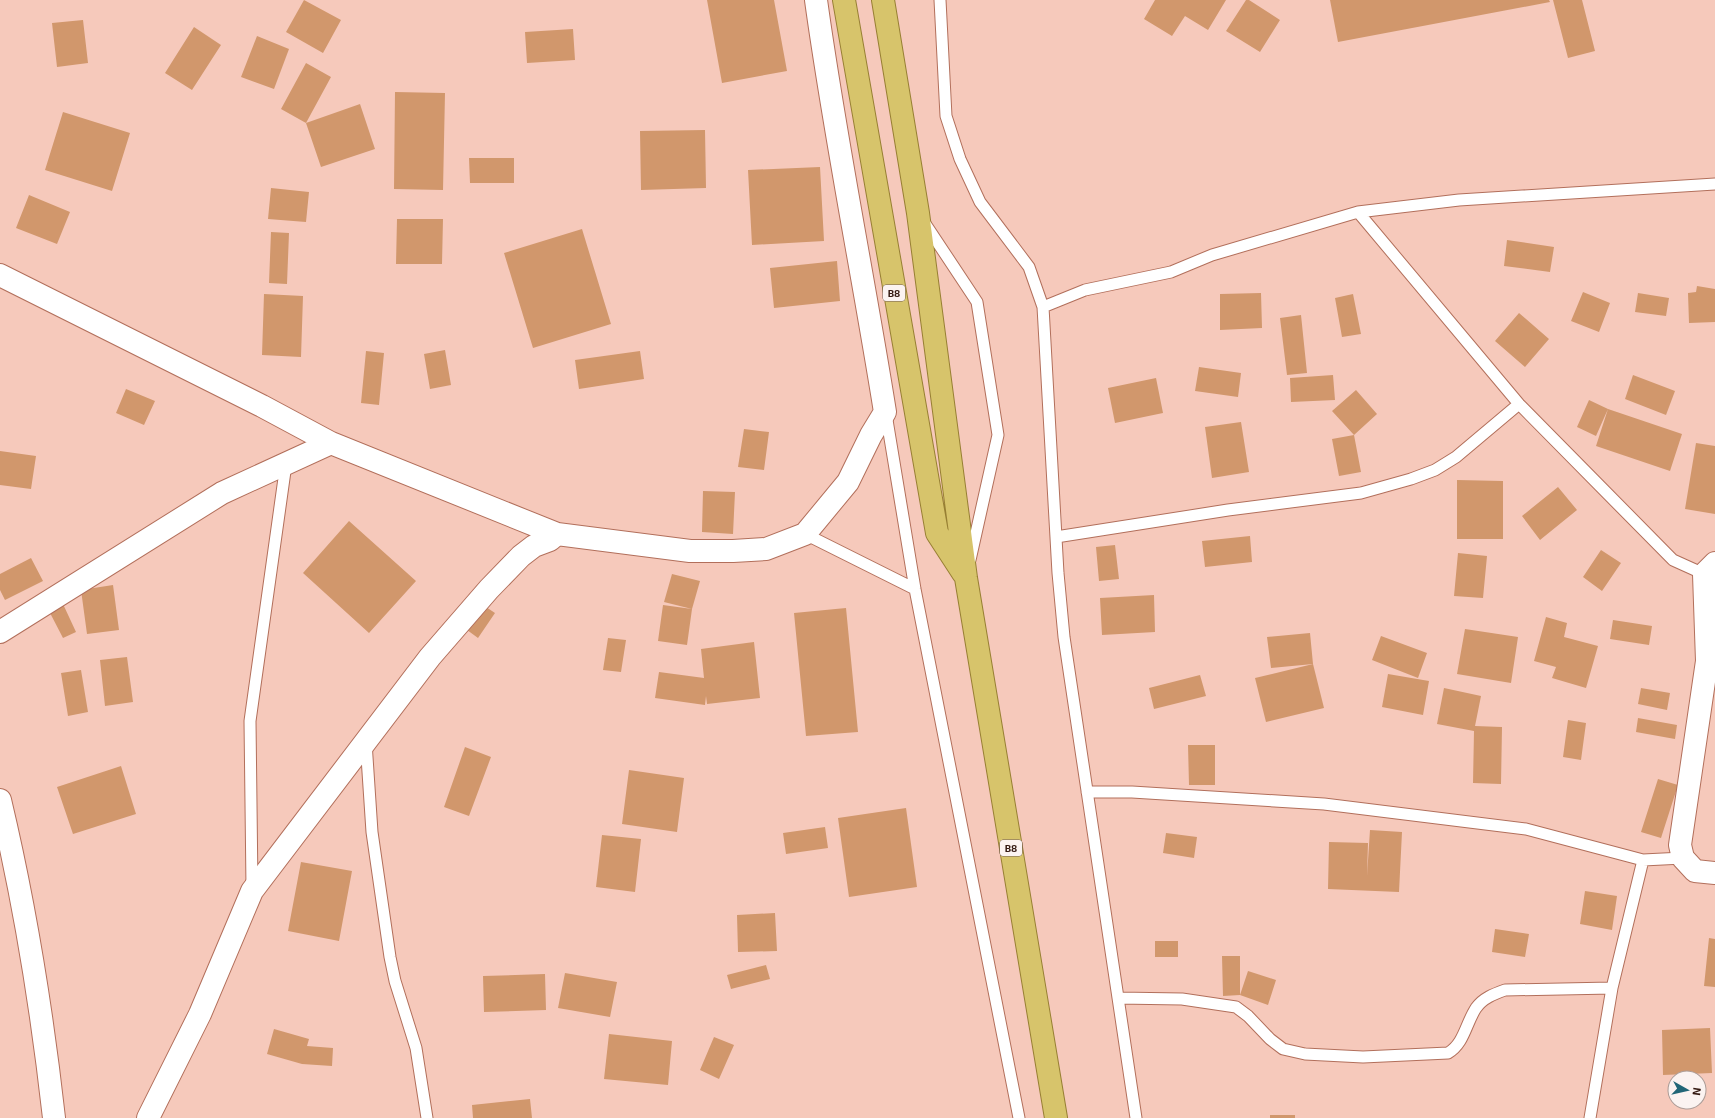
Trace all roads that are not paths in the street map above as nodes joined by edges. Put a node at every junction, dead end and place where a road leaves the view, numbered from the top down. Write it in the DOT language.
graph roads {
  1 [pos="816,0"];
  2 [pos="844,0"];
  3 [pos="883,0"];
  4 [pos="940,0"];
  5 [pos="1715,184"];
  6 [pos="1358,212"];
  7 [pos="918,213"];
  8 [pos="0,274"];
  9 [pos="1044,307"];
  10 [pos="1519,404"];
  11 [pos="885,412"];
  12 [pos="331,443"];
  13 [pos="286,464"];
  14 [pos="558,534"];
  15 [pos="805,534"];
  16 [pos="1056,537"];
  17 [pos="1709,569"];
  18 [pos="966,578"];
  19 [pos="915,589"];
  20 [pos="0,632"];
  21 [pos="366,740"];
  22 [pos="1087,792"];
  23 [pos="0,800"];
  24 [pos="1683,858"];
  25 [pos="1643,860"];
  26 [pos="1715,873"];
  27 [pos="252,891"];
  28 [pos="1612,988"];
  29 [pos="1118,998"];
  30 [pos="54,1118"];
  31 [pos="148,1118"];
  32 [pos="427,1118"];
  33 [pos="1019,1118"];
  34 [pos="1056,1118"];
  35 [pos="1136,1118"];
  36 [pos="1590,1118"];
  1 -- 11 [label="street"];
  2 -- 18 [label="highway, B8"];
  3 -- 7 [label="highway, B8"];
  4 -- 9 [label="lane"];
  5 -- 6 [label="lane"];
  6 -- 9 [label="lane"];
  6 -- 10 [label="lane"];
  7 -- 18 [label="highway, B8"];
  7 -- 18 [label="lane"];
  8 -- 12 [label="street"];
  9 -- 16 [label="lane"];
  10 -- 16 [label="lane"];
  10 -- 17 [label="lane"];
  11 -- 15 [label="street"];
  11 -- 19 [label="lane"];
  12 -- 13 [label="street"];
  12 -- 14 [label="street"];
  13 -- 20 [label="street"];
  13 -- 27 [label="lane"];
  14 -- 15 [label="street"];
  14 -- 21 [label="street"];
  15 -- 19 [label="lane"];
  16 -- 22 [label="lane"];
  17 -- 24 [label="street"];
  18 -- 34 [label="highway, B8"];
  19 -- 33 [label="lane"];
  21 -- 27 [label="street"];
  21 -- 32 [label="lane"];
  22 -- 25 [label="lane"];
  22 -- 29 [label="lane"];
  23 -- 30 [label="street"];
  24 -- 25 [label="lane"];
  24 -- 26 [label="street"];
  25 -- 28 [label="lane"];
  27 -- 31 [label="street"];
  28 -- 29 [label="lane"];
  28 -- 36 [label="lane"];
  29 -- 35 [label="lane"];
}
